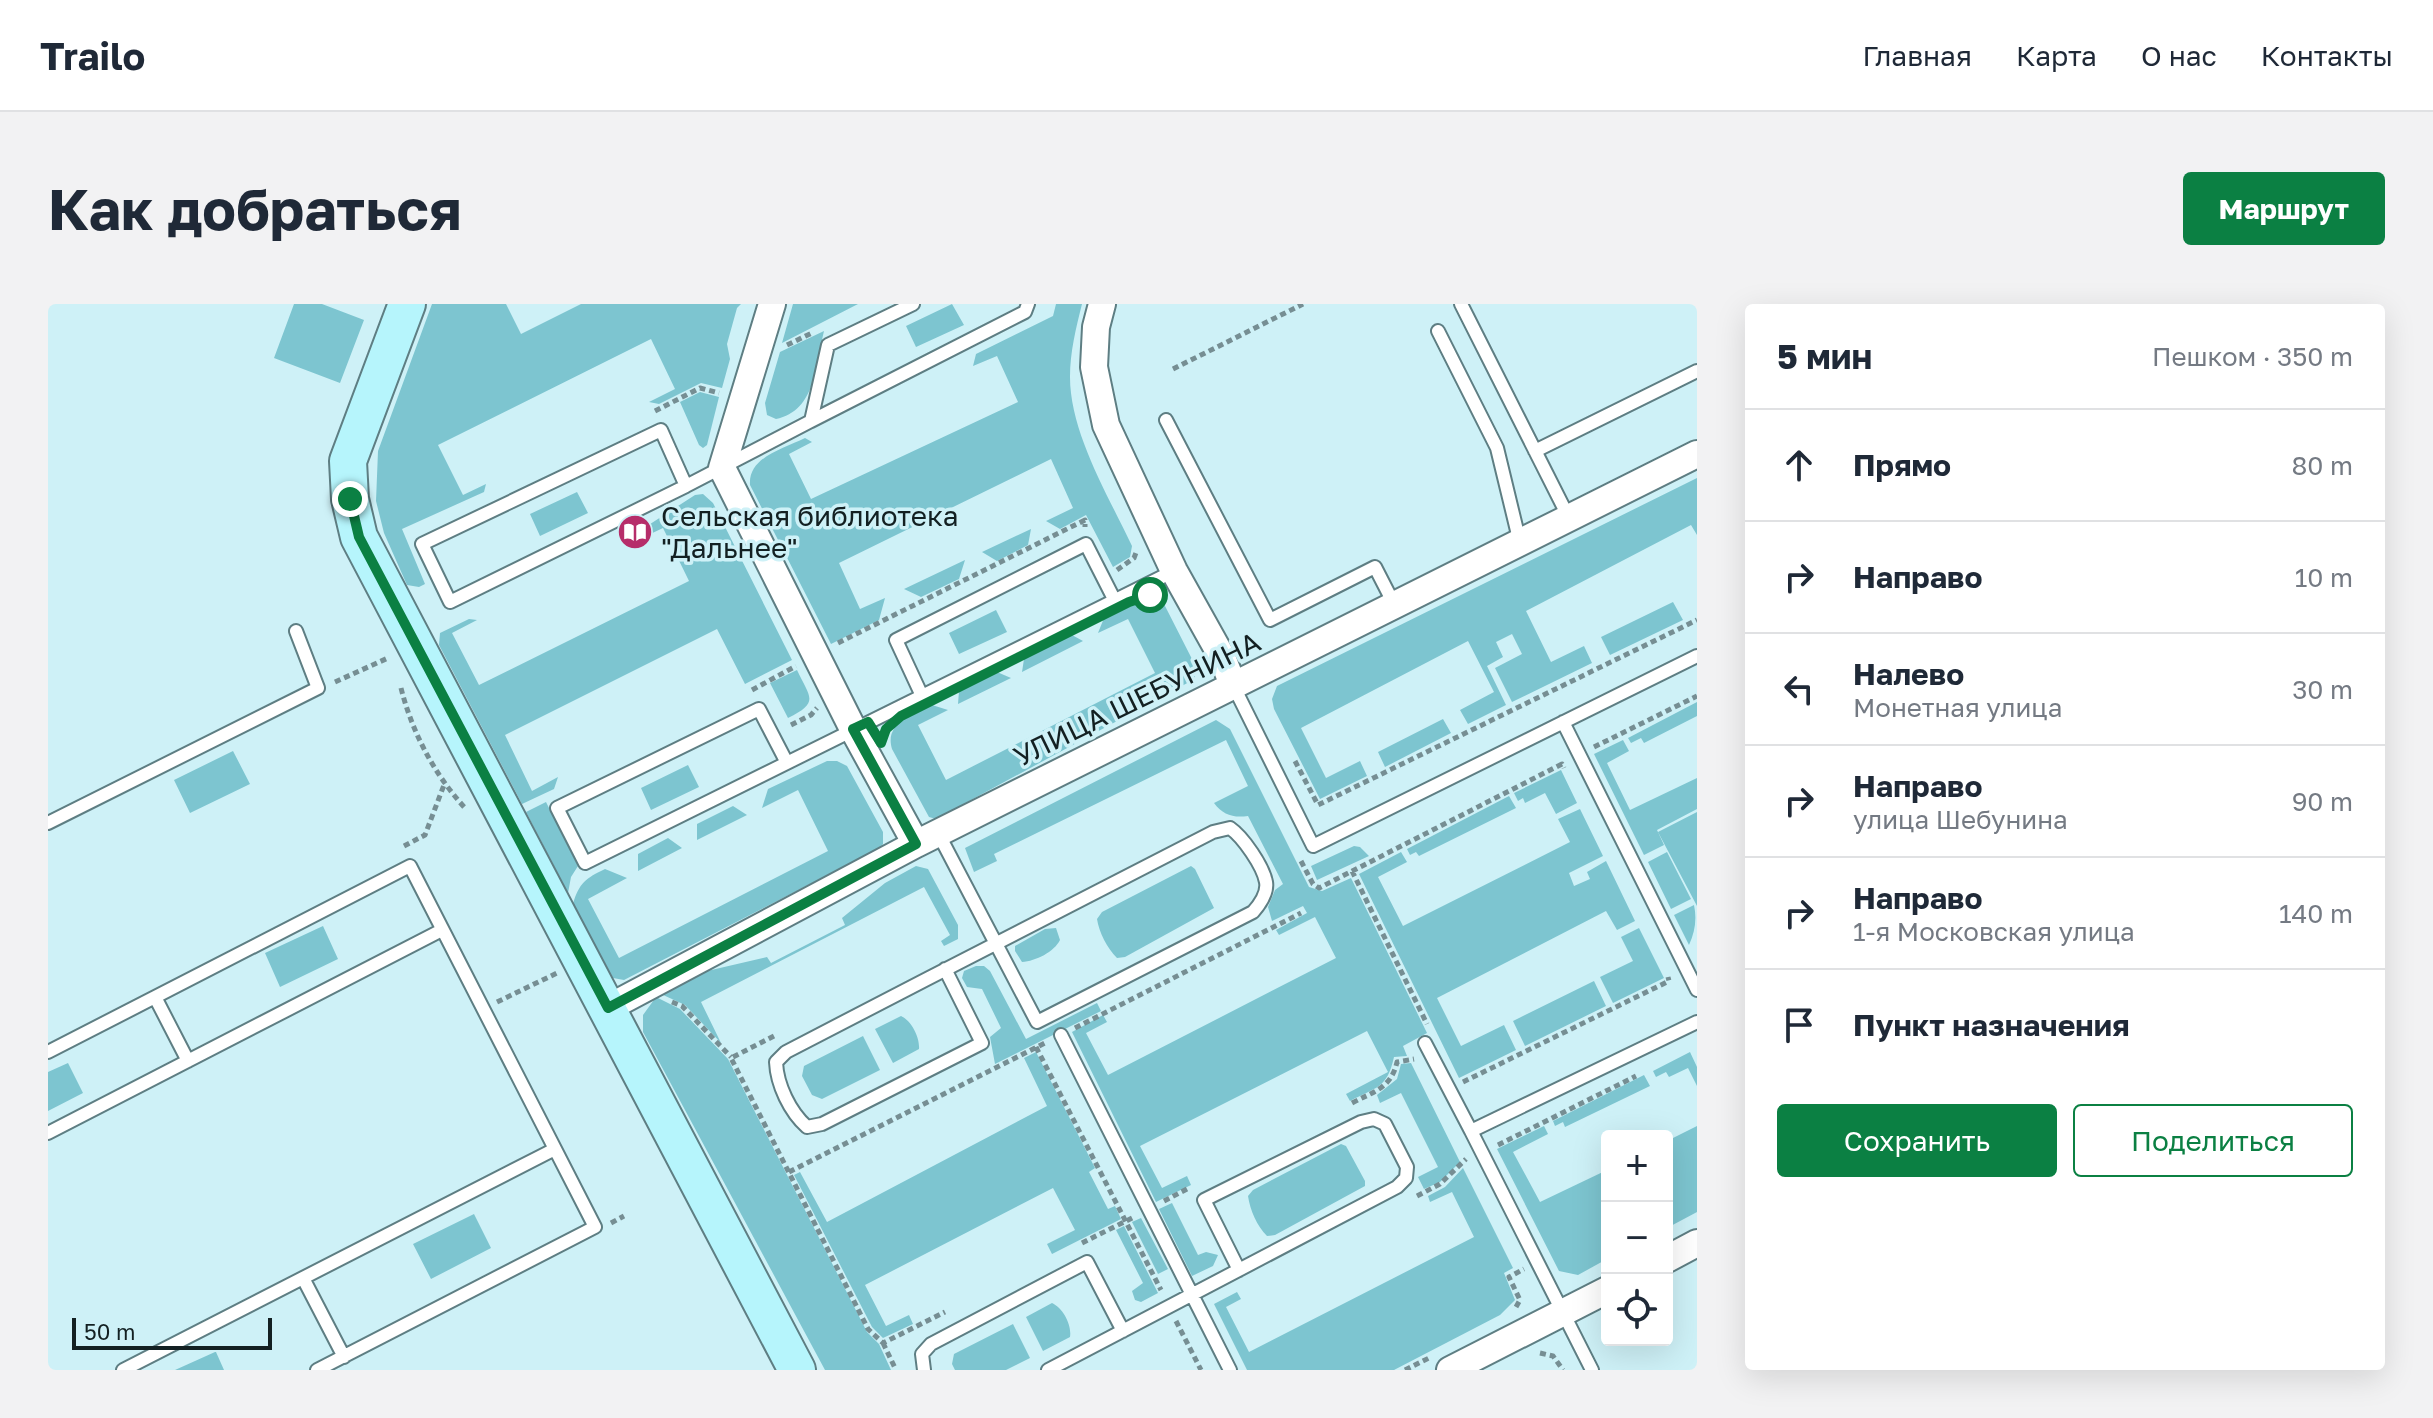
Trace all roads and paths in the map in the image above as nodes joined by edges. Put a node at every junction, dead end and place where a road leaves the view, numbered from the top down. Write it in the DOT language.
graph roads {
  1 [pos="407,304"];
  2 [pos="772,304"];
  3 [pos="913,304"];
  4 [pos="1028,304"];
  5 [pos="1102,304"];
  6 [pos="1303,304"];
  7 [pos="1461,304"];
  8 [pos="1438,331"];
  9 [pos="1173,369"];
  10 [pos="1697,371"];
  11 [pos="1166,420"];
  12 [pos="811,421"];
  13 [pos="1535,451"];
  14 [pos="1697,454"];
  15 [pos="722,468"];
  16 [pos="686,486"];
  17 [pos="1569,518"];
  18 [pos="1520,543"];
  19 [pos="1174,571"];
  20 [pos="1115,601"];
  21 [pos="1395,606"];
  22 [pos="1697,620"];
  23 [pos="296,631"];
  24 [pos="393,656"];
  25 [pos="1697,656"];
  26 [pos="1233,685"];
  27 [pos="318,688"];
  28 [pos="922,696"];
  29 [pos="1697,696"];
  30 [pos="1563,722"];
  31 [pos="791,725"];
  32 [pos="846,733"];
  33 [pos="1289,750"];
  34 [pos="1586,751"];
  35 [pos="786,761"];
  36 [pos="1569,778"];
  37 [pos="48,823"];
  38 [pos="927,838"];
  39 [pos="1299,858"];
  40 [pos="1352,871"];
  41 [pos="442,930"];
  42 [pos="998,943"];
  43 [pos="1663,967"];
  44 [pos="945,969"];
  45 [pos="561,971"];
  46 [pos="1697,990"];
  47 [pos="155,997"];
  48 [pos="662,997"];
  49 [pos="483,1008"];
  50 [pos="608,1008"];
  51 [pos="1697,1022"];
  52 [pos="1429,1028"];
  53 [pos="1061,1035"];
  54 [pos="1425,1043"];
  55 [pos="1036,1047"];
  56 [pos="48,1052"];
  57 [pos="1432,1056"];
  58 [pos="731,1058"];
  59 [pos="188,1061"];
  60 [pos="1642,1073"];
  61 [pos="1457,1085"];
  62 [pos="1342,1109"];
  63 [pos="1471,1131"];
  64 [pos="48,1133"];
  65 [pos="1485,1147"];
  66 [pos="555,1149"];
  67 [pos="789,1172"];
  68 [pos="1440,1184"];
  69 [pos="1191,1188"];
  70 [pos="1149,1209"];
  71 [pos="1125,1221"];
  72 [pos="1697,1243"];
  73 [pos="1068,1250"];
  74 [pos="1673,1256"];
  75 [pos="1537,1261"];
  76 [pos="1239,1270"];
  77 [pos="303,1278"];
  78 [pos="1601,1293"];
  79 [pos="1194,1294"];
  80 [pos="954,1307"];
  81 [pos="1169,1307"];
  82 [pos="1515,1310"];
  83 [pos="1563,1313"];
  84 [pos="1123,1331"];
  85 [pos="883,1343"];
  86 [pos="1534,1354"];
  87 [pos="344,1357"];
  88 [pos="1442,1363"];
  89 [pos="123,1370"];
  90 [pos="317,1370"];
  91 [pos="797,1370"];
  92 [pos="896,1370"];
  93 [pos="924,1370"];
  94 [pos="1048,1370"];
  95 [pos="1201,1370"];
  96 [pos="1230,1370"];
  97 [pos="1405,1370"];
  98 [pos="1563,1370"];
  99 [pos="1592,1370"];
  1 -- 50 [label="street"];
  2 -- 15 [label="street"];
  3 -- 12 [label="lane"];
  4 -- 12 [label="lane"];
  5 -- 19 [label="street"];
  6 -- 9 [label="path"];
  7 -- 13 [label="lane"];
  8 -- 18 [label="lane"];
  10 -- 13 [label="lane"];
  11 -- 21 [label="lane"];
  12 -- 15 [label="lane"];
  13 -- 17 [label="lane"];
  14 -- 17 [label="street, УЛИЦА ШЕБУНИНА"];
  15 -- 16 [label="lane"];
  15 -- 32 [label="street"];
  16 -- 16 [label="lane"];
  17 -- 18 [label="street, УЛИЦА ШЕБУНИНА"];
  18 -- 21 [label="street, УЛИЦА ШЕБУНИНА"];
  19 -- 20 [label="lane"];
  19 -- 26 [label="street"];
  20 -- 28 [label="lane"];
  20 -- 28 [label="lane"];
  21 -- 26 [label="street, УЛИЦА ШЕБУНИНА"];
  22 -- 33 [label="path"];
  23 -- 27 [label="lane"];
  24 -- 27 [label="path"];
  25 -- 30 [label="lane"];
  26 -- 30 [label="lane"];
  26 -- 38 [label="street, УЛИЦА ШЕБУНИНА"];
  27 -- 37 [label="lane"];
  28 -- 32 [label="lane"];
  29 -- 34 [label="path"];
  30 -- 46 [label="lane"];
  31 -- 32 [label="path"];
  32 -- 35 [label="lane"];
  32 -- 38 [label="street"];
  36 -- 40 [label="path"];
  38 -- 42 [label="lane"];
  38 -- 50 [label="street, УЛИЦА ШЕБУНИНА"];
  39 -- 40 [label="path"];
  40 -- 52 [label="path"];
  41 -- 47 [label="lane"];
  41 -- 49 [label="lane"];
  41 -- 59 [label="lane"];
  42 -- 42 [label="lane"];
  42 -- 44 [label="lane"];
  43 -- 61 [label="path"];
  44 -- 44 [label="lane"];
  45 -- 49 [label="path"];
  47 -- 56 [label="lane"];
  47 -- 59 [label="lane"];
  48 -- 58 [label="path"];
  49 -- 66 [label="lane"];
  50 -- 91 [label="street"];
  51 -- 63 [label="lane"];
  53 -- 70 [label="lane"];
  54 -- 57 [label="lane"];
  55 -- 71 [label="path"];
  57 -- 62 [label="path"];
  57 -- 63 [label="lane"];
  59 -- 64 [label="lane"];
  60 -- 65 [label="path"];
  63 -- 65 [label="lane"];
  65 -- 68 [label="path"];
  65 -- 75 [label="lane"];
  66 -- 77 [label="lane"];
  66 -- 87 [label="lane"];
  67 -- 85 [label="path"];
  69 -- 70 [label="path"];
  70 -- 71 [label="path"];
  70 -- 79 [label="lane"];
  71 -- 73 [label="path"];
  71 -- 81 [label="path"];
  72 -- 74 [label="street"];
  75 -- 82 [label="path"];
  75 -- 83 [label="lane"];
  76 -- 76 [label="lane"];
  76 -- 79 [label="lane"];
  77 -- 87 [label="lane"];
  77 -- 89 [label="lane"];
  78 -- 83 [label="street"];
  79 -- 81 [label="lane"];
  79 -- 96 [label="lane"];
  80 -- 85 [label="path"];
  81 -- 84 [label="lane"];
  81 -- 95 [label="path"];
  83 -- 88 [label="street"];
  83 -- 99 [label="lane"];
  84 -- 93 [label="lane"];
  84 -- 94 [label="lane"];
  85 -- 92 [label="path"];
  86 -- 98 [label="path"];
  87 -- 90 [label="lane"];
  88 -- 97 [label="path"];
}
